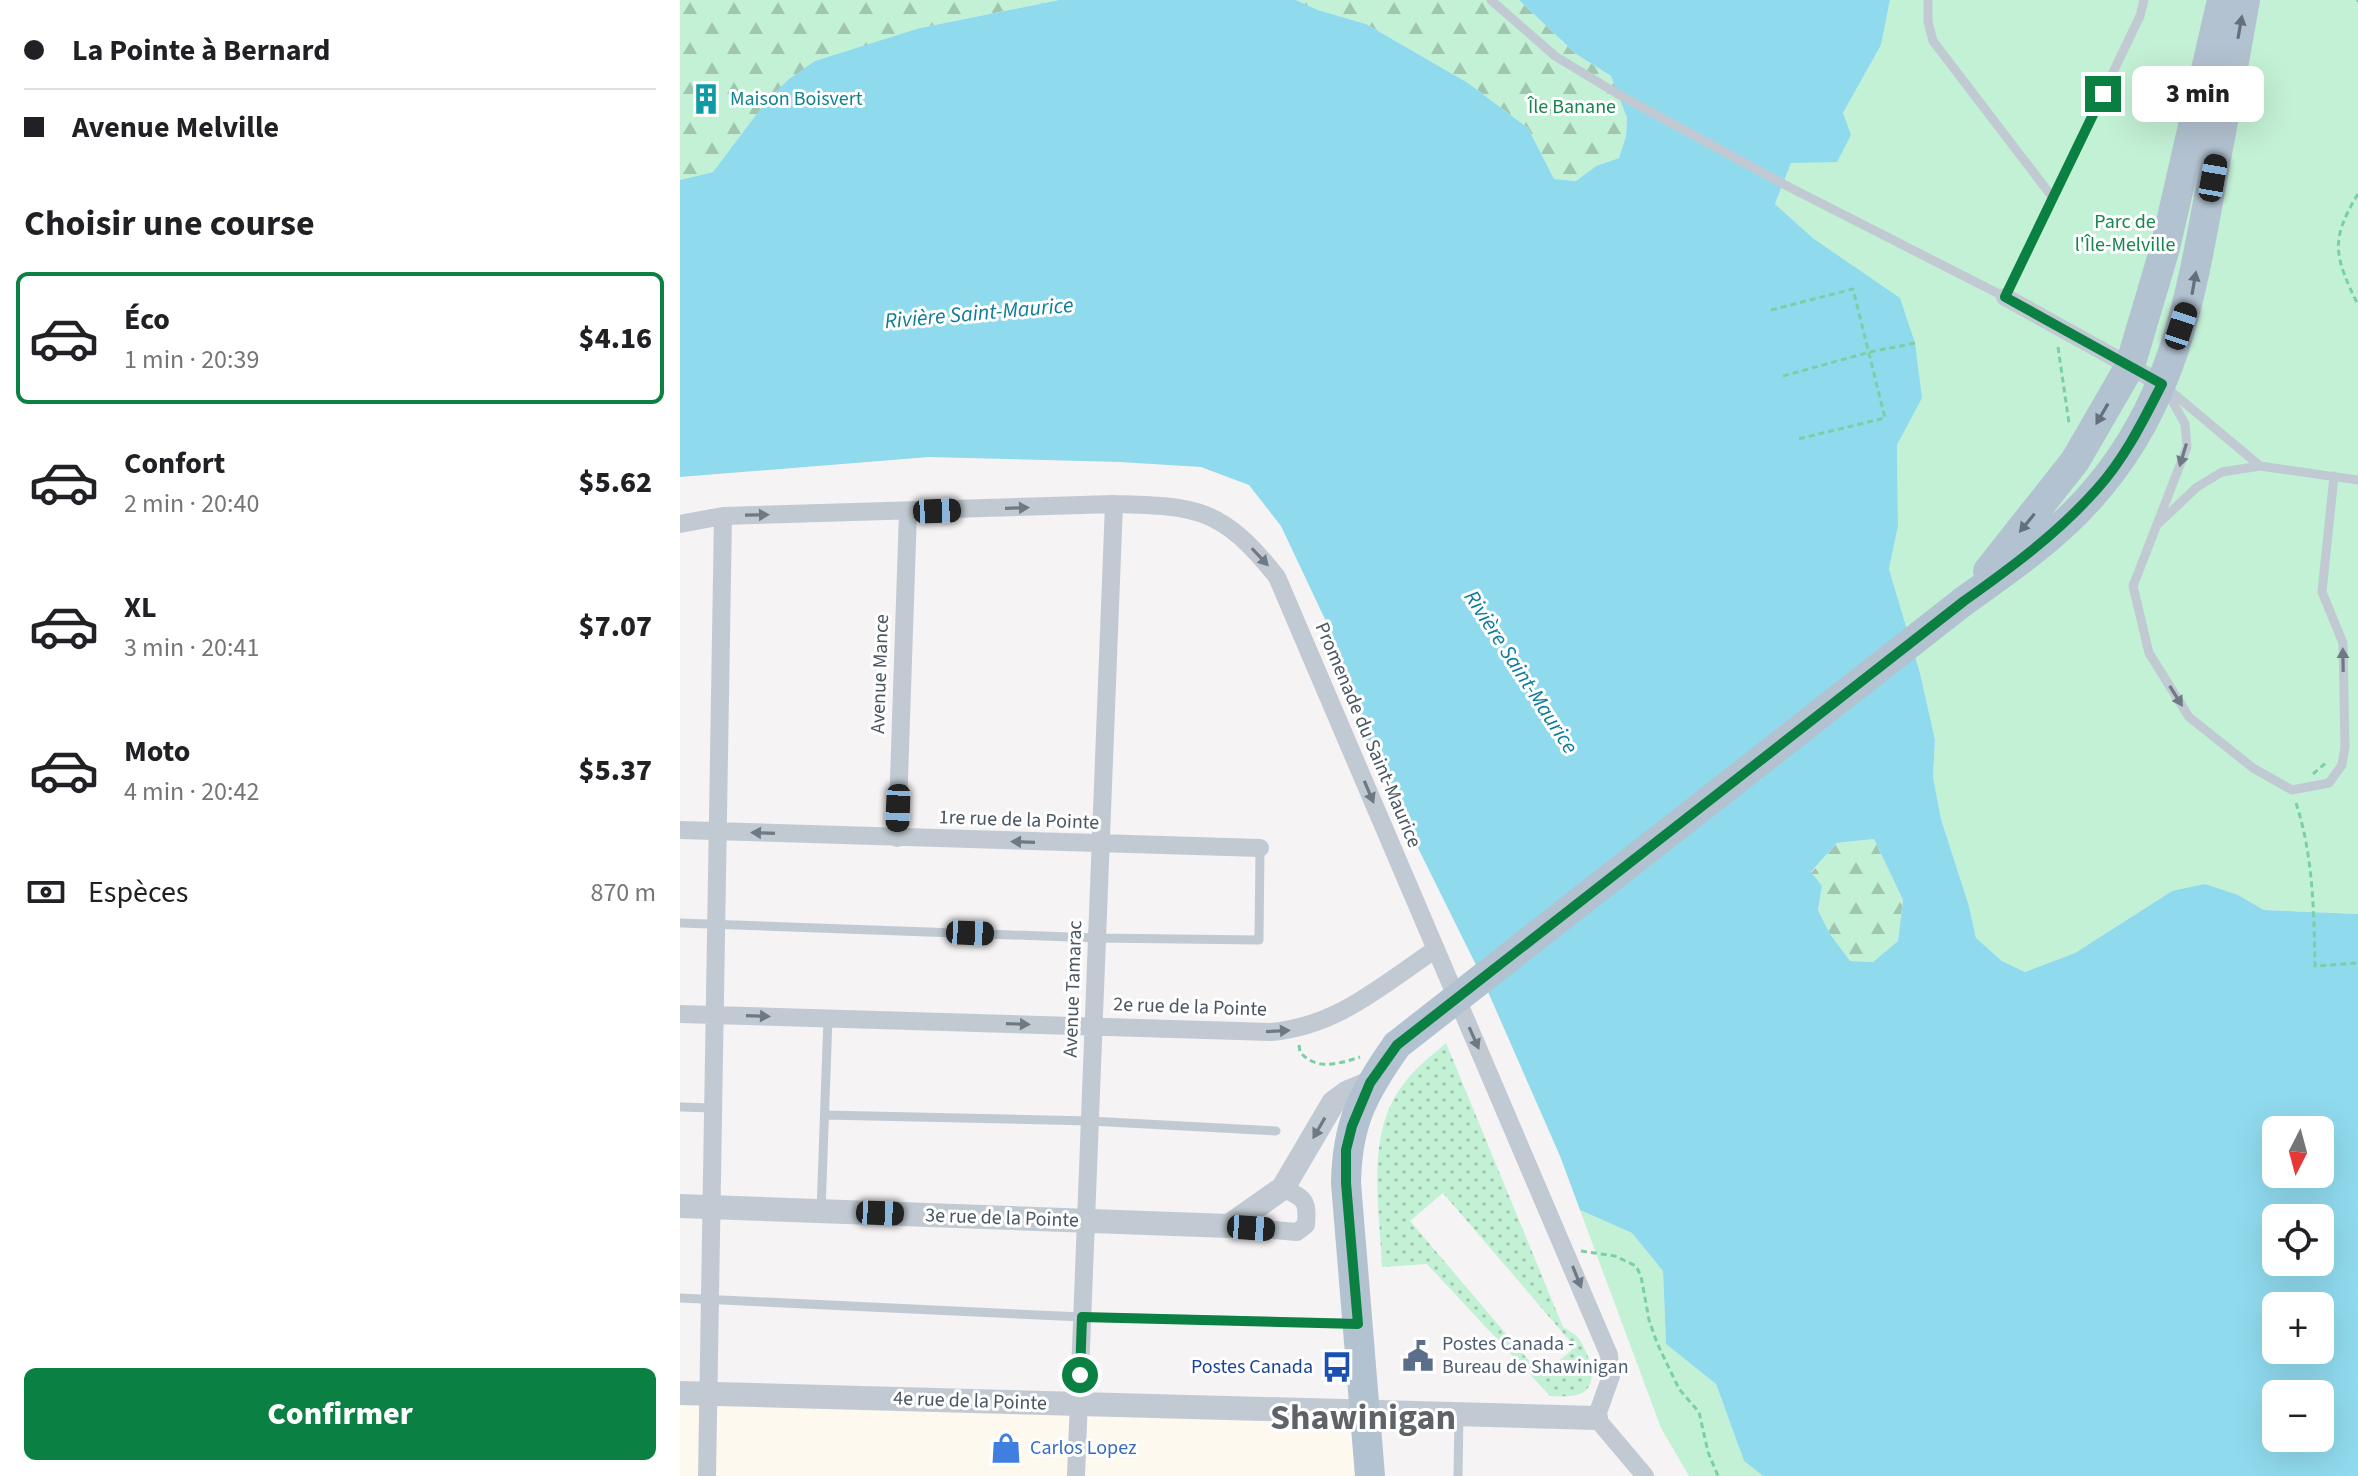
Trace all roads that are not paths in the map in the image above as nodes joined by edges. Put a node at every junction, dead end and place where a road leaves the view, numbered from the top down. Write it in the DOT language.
graph roads {
  1 [pos="1491,0"];
  2 [pos="1928,0"];
  3 [pos="2144,0"];
  4 [pos="2222,0"];
  5 [pos="2245,0"];
  6 [pos="2053,198"];
  7 [pos="2005,297"];
  8 [pos="2130,366"];
  9 [pos="2162,384"];
  10 [pos="2260,466"];
  11 [pos="2334,476"];
  12 [pos="2358,480"];
  13 [pos="1114,504"];
  14 [pos="908,512"];
  15 [pos="723,516"];
  16 [pos="680,524"];
  17 [pos="2156,526"];
  18 [pos="1964,601"];
  19 [pos="680,830"];
  20 [pos="718,831"];
  21 [pos="897,838"];
  22 [pos="1101,845"];
  23 [pos="1260,848"];
  24 [pos="680,923"];
  25 [pos="716,924"];
  26 [pos="1097,938"];
  27 [pos="1436,949"];
  28 [pos="680,1014"];
  29 [pos="715,1015"];
  30 [pos="828,1018"];
  31 [pos="1093,1027"];
  32 [pos="1370,1083"];
  33 [pos="680,1107"];
  34 [pos="713,1108"];
  35 [pos="825,1115"];
  36 [pos="1090,1121"];
  37 [pos="1276,1131"];
  38 [pos="1283,1188"];
  39 [pos="680,1206"];
  40 [pos="712,1207"];
  41 [pos="821,1211"];
  42 [pos="1086,1221"];
  43 [pos="1229,1226"];
  44 [pos="680,1298"];
  45 [pos="710,1299"];
  46 [pos="1082,1317"];
  47 [pos="1358,1324"];
  48 [pos="680,1393"];
  49 [pos="708,1394"];
  50 [pos="1079,1404"];
  51 [pos="1365,1413"];
  52 [pos="1459,1415"];
  53 [pos="1596,1418"];
  54 [pos="707,1476"];
  55 [pos="1076,1476"];
  56 [pos="1370,1476"];
  57 [pos="1458,1476"];
  58 [pos="1645,1476"];
  1 -- 7 [label="lane"];
  2 -- 6 [label="lane"];
  3 -- 6 [label="lane"];
  4 -- 8 [label="main road"];
  9 -- 5 [label="main road, one-way"];
  6 -- 7 [label="lane"];
  7 -- 8 [label="street"];
  8 -- 9 [label="street"];
  8 -- 18 [label="main road, one-way"];
  9 -- 10 [label="lane"];
  9 -- 17 [label="lane, one-way"];
  9 -- 18 [label="main road"];
  10 -- 11 [label="lane"];
  10 -- 17 [label="lane"];
  11 -- 12 [label="lane"];
  17 -- 11 [label="lane, one-way"];
  14 -- 13 [label="street, Promenade du Saint-Maurice, one-way"];
  13 -- 22 [label="street, Avenue Tamarac"];
  13 -- 27 [label="street, Promenade du Saint-Maurice, one-way"];
  15 -- 14 [label="street, Promenade du Saint-Maurice, one-way"];
  14 -- 21 [label="street, Avenue Mance"];
  15 -- 16 [label="street, Promenade du Saint-Maurice"];
  15 -- 20 [label="street"];
  18 -- 32 [label="main road, bridge"];
  19 -- 20 [label="street, 1re rue de la Pointe"];
  21 -- 20 [label="street, 1re rue de la Pointe, one-way"];
  20 -- 25 [label="street"];
  22 -- 21 [label="street, 1re rue de la Pointe, one-way"];
  22 -- 23 [label="street, 1re rue de la Pointe"];
  22 -- 26 [label="street, Avenue Tamarac"];
  23 -- 26 [label="lane"];
  24 -- 25 [label="lane"];
  25 -- 26 [label="lane"];
  25 -- 29 [label="street"];
  26 -- 31 [label="street, Avenue Tamarac"];
  31 -- 27 [label="street, 2e rue de la Pointe, one-way"];
  27 -- 53 [label="street, Promenade du Saint-Maurice, one-way"];
  28 -- 29 [label="street, 2e rue de la Pointe"];
  29 -- 30 [label="street, 2e rue de la Pointe, one-way"];
  29 -- 34 [label="street"];
  30 -- 31 [label="street, 2e rue de la Pointe, one-way"];
  30 -- 35 [label="lane"];
  31 -- 36 [label="street, Avenue Tamarac"];
  32 -- 38 [label="street, one-way"];
  32 -- 47 [label="main road"];
  33 -- 34 [label="lane"];
  34 -- 40 [label="street"];
  35 -- 36 [label="lane"];
  35 -- 41 [label="lane"];
  36 -- 37 [label="lane"];
  36 -- 42 [label="street, Avenue Tamarac"];
  38 -- 43 [label="street"];
  38 -- 43 [label="street, 3e rue de la Pointe"];
  39 -- 40 [label="street, 3e rue de la Pointe"];
  40 -- 41 [label="street, 3e rue de la Pointe"];
  40 -- 45 [label="street"];
  41 -- 42 [label="street, 3e rue de la Pointe"];
  42 -- 43 [label="street, 3e rue de la Pointe"];
  42 -- 46 [label="street, Avenue Tamarac"];
  44 -- 45 [label="lane"];
  45 -- 46 [label="lane"];
  45 -- 49 [label="street"];
  46 -- 47 [label="lane"];
  46 -- 50 [label="street, Avenue Tamarac"];
  47 -- 51 [label="main road"];
  48 -- 49 [label="street, 4e rue de la Pointe"];
  49 -- 50 [label="street, 4e rue de la Pointe"];
  49 -- 54 [label="street"];
  50 -- 51 [label="street, 4e rue de la Pointe"];
  50 -- 55 [label="street, Avenue Tamarac"];
  51 -- 52 [label="street, 4e rue de la Pointe"];
  51 -- 56 [label="main road"];
  52 -- 53 [label="street, 4e rue de la Pointe"];
  52 -- 57 [label="lane"];
  53 -- 58 [label="street"];
}
